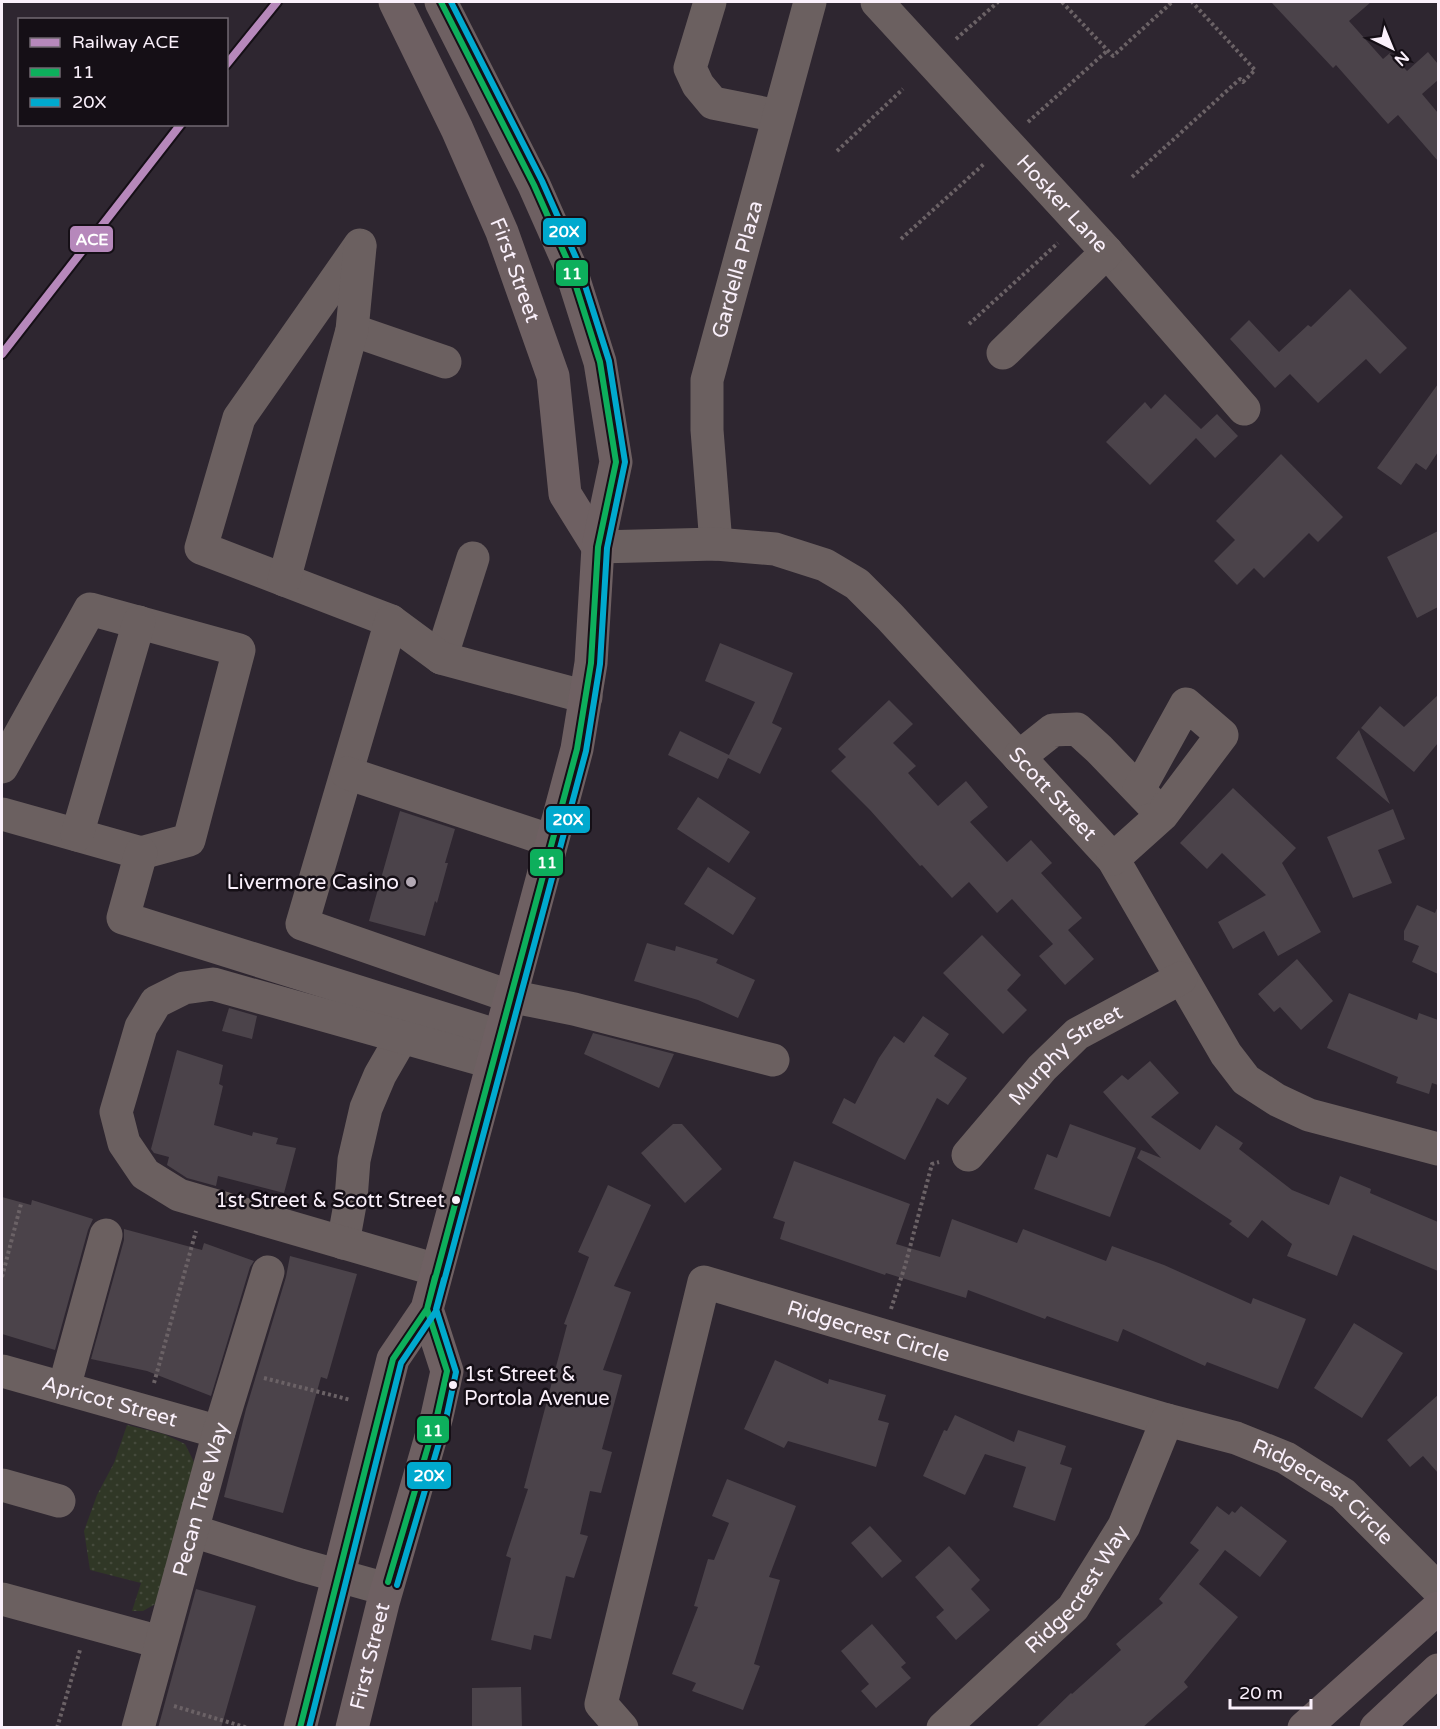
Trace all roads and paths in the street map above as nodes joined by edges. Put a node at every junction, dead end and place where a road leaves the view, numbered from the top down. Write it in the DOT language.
graph roads {
  1 [pos="441,2"];
  2 [pos="710,2"];
  3 [pos="810,2"];
  4 [pos="876,2"];
  5 [pos="998,2"];
  6 [pos="1062,2"];
  7 [pos="1172,2"];
  8 [pos="1192,2"];
  9 [pos="401,15"];
  10 [pos="956,39"];
  11 [pos="1108,50"];
  12 [pos="903,89"];
  13 [pos="778,116"];
  14 [pos="1021,129"];
  15 [pos="837,151"];
  16 [pos="992,156"];
  17 [pos="1132,177"];
  18 [pos="1065,236"];
  19 [pos="901,239"];
  20 [pos="1107,252"];
  21 [pos="969,324"];
  22 [pos="352,330"];
  23 [pos="1003,353"];
  24 [pos="445,362"];
  25 [pos="1244,409"];
  26 [pos="716,544"];
  27 [pos="598,547"];
  28 [pos="473,558"];
  29 [pos="284,580"];
  30 [pos="391,621"];
  31 [pos="139,622"];
  32 [pos="441,658"];
  33 [pos="586,697"];
  34 [pos="1019,758"];
  35 [pos="2,767"];
  36 [pos="347,773"];
  37 [pos="1138,789"];
  38 [pos="2,814"];
  39 [pos="1162,815"];
  40 [pos="77,835"];
  41 [pos="552,841"];
  42 [pos="141,854"];
  43 [pos="1113,859"];
  44 [pos="1182,978"];
  45 [pos="509,996"];
  46 [pos="402,1037"];
  47 [pos="495,1049"];
  48 [pos="773,1060"];
  49 [pos="1438,1149"];
  50 [pos="968,1155"];
  51 [pos="21,1204"];
  52 [pos="197,1227"];
  53 [pos="106,1235"];
  54 [pos="343,1243"];
  55 [pos="437,1270"];
  56 [pos="268,1272"];
  57 [pos="2,1277"];
  58 [pos="426,1309"];
  59 [pos="883,1335"];
  60 [pos="2,1371"];
  61 [pos="238,1371"];
  62 [pos="64,1388"];
  63 [pos="153,1388"];
  64 [pos="351,1400"];
  65 [pos="1167,1420"];
  66 [pos="219,1432"];
  67 [pos="2,1485"];
  68 [pos="59,1501"];
  69 [pos="193,1531"];
  70 [pos="339,1576"];
  71 [pos="386,1589"];
  72 [pos="1438,1589"];
  73 [pos="2,1599"];
  74 [pos="1438,1608"];
  75 [pos="160,1642"];
  76 [pos="81,1646"];
  77 [pos="1438,1670"];
  78 [pos="141,1713"];
  79 [pos="57,1728"];
  80 [pos="248,1728"];
  81 [pos="300,1728"];
  82 [pos="352,1728"];
  83 [pos="622,1728"];
  84 [pos="943,1728"];
  85 [pos="1304,1728"];
  86 [pos="1376,1728"];
  1 -- 27 [label="main road"];
  2 -- 13 [label="street"];
  3 -- 13 [label="street, Gardella Plaza"];
  4 -- 20 [label="street, Hosker Lane"];
  5 -- 10 [label="path"];
  6 -- 11 [label="path"];
  7 -- 11 [label="path"];
  8 -- 17 [label="path"];
  9 -- 27 [label="main road, First Street"];
  11 -- 14 [label="path"];
  12 -- 15 [label="path"];
  13 -- 26 [label="street, Gardella Plaza"];
  16 -- 19 [label="path"];
  18 -- 21 [label="path"];
  20 -- 23 [label="street"];
  20 -- 25 [label="street, Hosker Lane"];
  22 -- 24 [label="street"];
  22 -- 29 [label="street"];
  22 -- 29 [label="street"];
  26 -- 27 [label="street, Scott Street"];
  26 -- 34 [label="street, Scott Street"];
  27 -- 33 [label="main road"];
  28 -- 32 [label="street"];
  29 -- 30 [label="street"];
  30 -- 32 [label="street"];
  30 -- 36 [label="street"];
  31 -- 35 [label="street"];
  31 -- 40 [label="street"];
  31 -- 42 [label="street"];
  32 -- 33 [label="street"];
  33 -- 41 [label="main road"];
  34 -- 37 [label="street"];
  34 -- 43 [label="street, Scott Street"];
  36 -- 41 [label="street"];
  36 -- 45 [label="street"];
  37 -- 39 [label="street"];
  37 -- 39 [label="street"];
  38 -- 40 [label="street"];
  39 -- 43 [label="street"];
  40 -- 42 [label="street"];
  41 -- 45 [label="main road"];
  42 -- 47 [label="street"];
  43 -- 44 [label="street, Scott Street"];
  44 -- 49 [label="street, Scott Street"];
  44 -- 50 [label="street, Murphy Street"];
  45 -- 47 [label="main road"];
  45 -- 48 [label="street"];
  46 -- 47 [label="street"];
  46 -- 54 [label="street"];
  46 -- 54 [label="street"];
  47 -- 55 [label="main road"];
  50 -- 59 [label="path"];
  51 -- 57 [label="path"];
  52 -- 63 [label="path"];
  53 -- 62 [label="street"];
  54 -- 55 [label="street"];
  55 -- 58 [label="main road"];
  56 -- 61 [label="street, Pecan Tree Way"];
  58 -- 70 [label="main road"];
  58 -- 71 [label="main road, First Street"];
  59 -- 65 [label="street, Ridgecrest Circle"];
  59 -- 83 [label="street, Ridgecrest Circle"];
  60 -- 62 [label="street, Apricot Street"];
  61 -- 64 [label="path"];
  61 -- 66 [label="street, Pecan Tree Way"];
  62 -- 66 [label="street, Apricot Street"];
  65 -- 72 [label="street, Ridgecrest Circle"];
  65 -- 84 [label="street, Ridgecrest Way"];
  66 -- 69 [label="street, Pecan Tree Way"];
  67 -- 68 [label="street"];
  69 -- 70 [label="street"];
  69 -- 75 [label="street, Pecan Tree Way"];
  70 -- 71 [label="street"];
  70 -- 81 [label="main road"];
  71 -- 82 [label="main road, First Street"];
  73 -- 75 [label="street"];
  74 -- 85 [label="main road"];
  75 -- 78 [label="street, Pecan Tree Way"];
  76 -- 79 [label="path"];
  77 -- 86 [label="main road"];
  78 -- 80 [label="path"];
}
